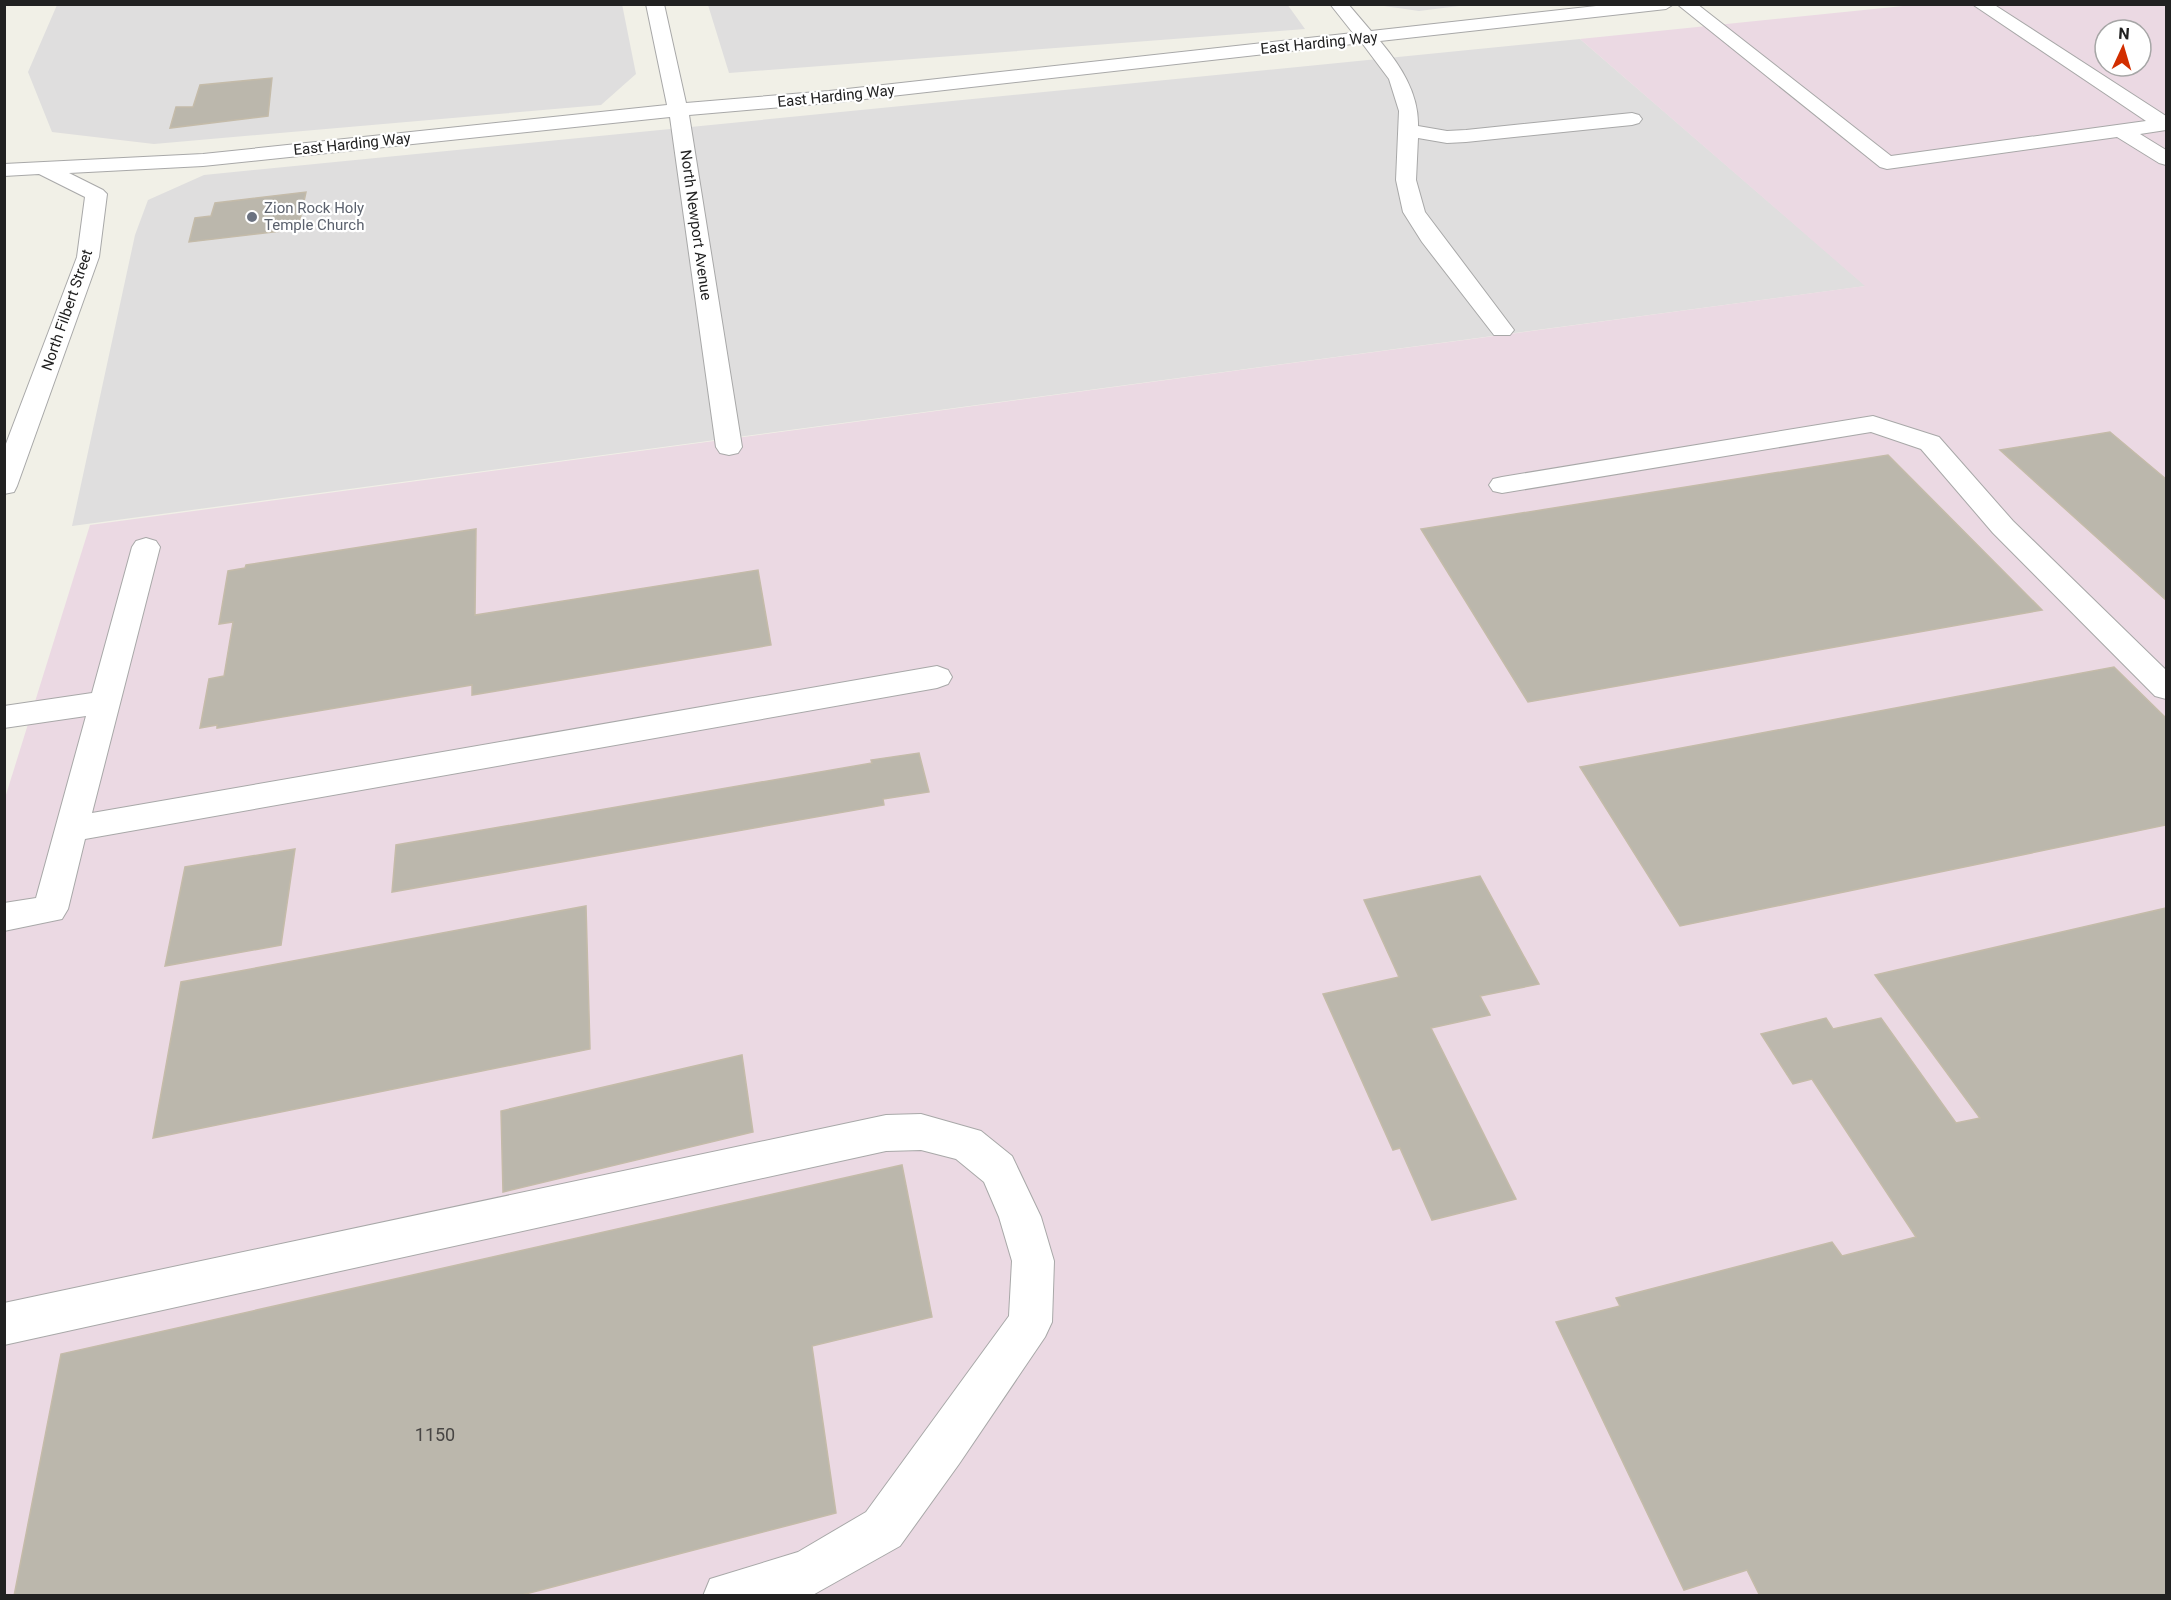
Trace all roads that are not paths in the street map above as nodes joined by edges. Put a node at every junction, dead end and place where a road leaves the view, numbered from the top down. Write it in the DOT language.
graph roads {
  1 [pos="655,4"];
  2 [pos="1338,4"];
  3 [pos="1666,4"];
  4 [pos="1685,4"];
  5 [pos="1980,4"];
  6 [pos="1366,38"];
  7 [pos="676,110"];
  8 [pos="1632,119"];
  9 [pos="1409,130"];
  10 [pos="2120,130"];
  11 [pos="4,150"];
  12 [pos="2166,159"];
  13 [pos="40,167"];
  14 [pos="4,170"];
  15 [pos="1502,330"];
  16 [pos="16,425"];
  17 [pos="729,447"];
  18 [pos="1502,485"];
  19 [pos="4,486"];
  20 [pos="146,547"];
  21 [pos="937,677"];
  22 [pos="2166,688"];
  23 [pos="105,702"];
  24 [pos="4,717"];
  25 [pos="72,829"];
  26 [pos="4,917"];
  27 [pos="4,1324"];
  28 [pos="727,1596"];
  1 -- 7 [label="street, North Newport Avenue"];
  2 -- 6 [label="street"];
  3 -- 6 [label="street, East Harding Way"];
  4 -- 10 [label="street"];
  5 -- 10 [label="street"];
  6 -- 7 [label="street, East Harding Way"];
  6 -- 9 [label="street"];
  7 -- 13 [label="street, East Harding Way"];
  7 -- 17 [label="street, North Newport Avenue"];
  8 -- 9 [label="street"];
  9 -- 15 [label="street"];
  10 -- 12 [label="street"];
  11 -- 13 [label="street, North Filbert Street"];
  13 -- 14 [label="street, East Harding Way"];
  13 -- 16 [label="street, North Filbert Street"];
  16 -- 19 [label="street, North Filbert Street"];
  18 -- 22 [label="street"];
  20 -- 23 [label="street"];
  21 -- 25 [label="street"];
  23 -- 24 [label="street"];
  23 -- 25 [label="street"];
  25 -- 26 [label="street"];
  27 -- 28 [label="street"];
}
